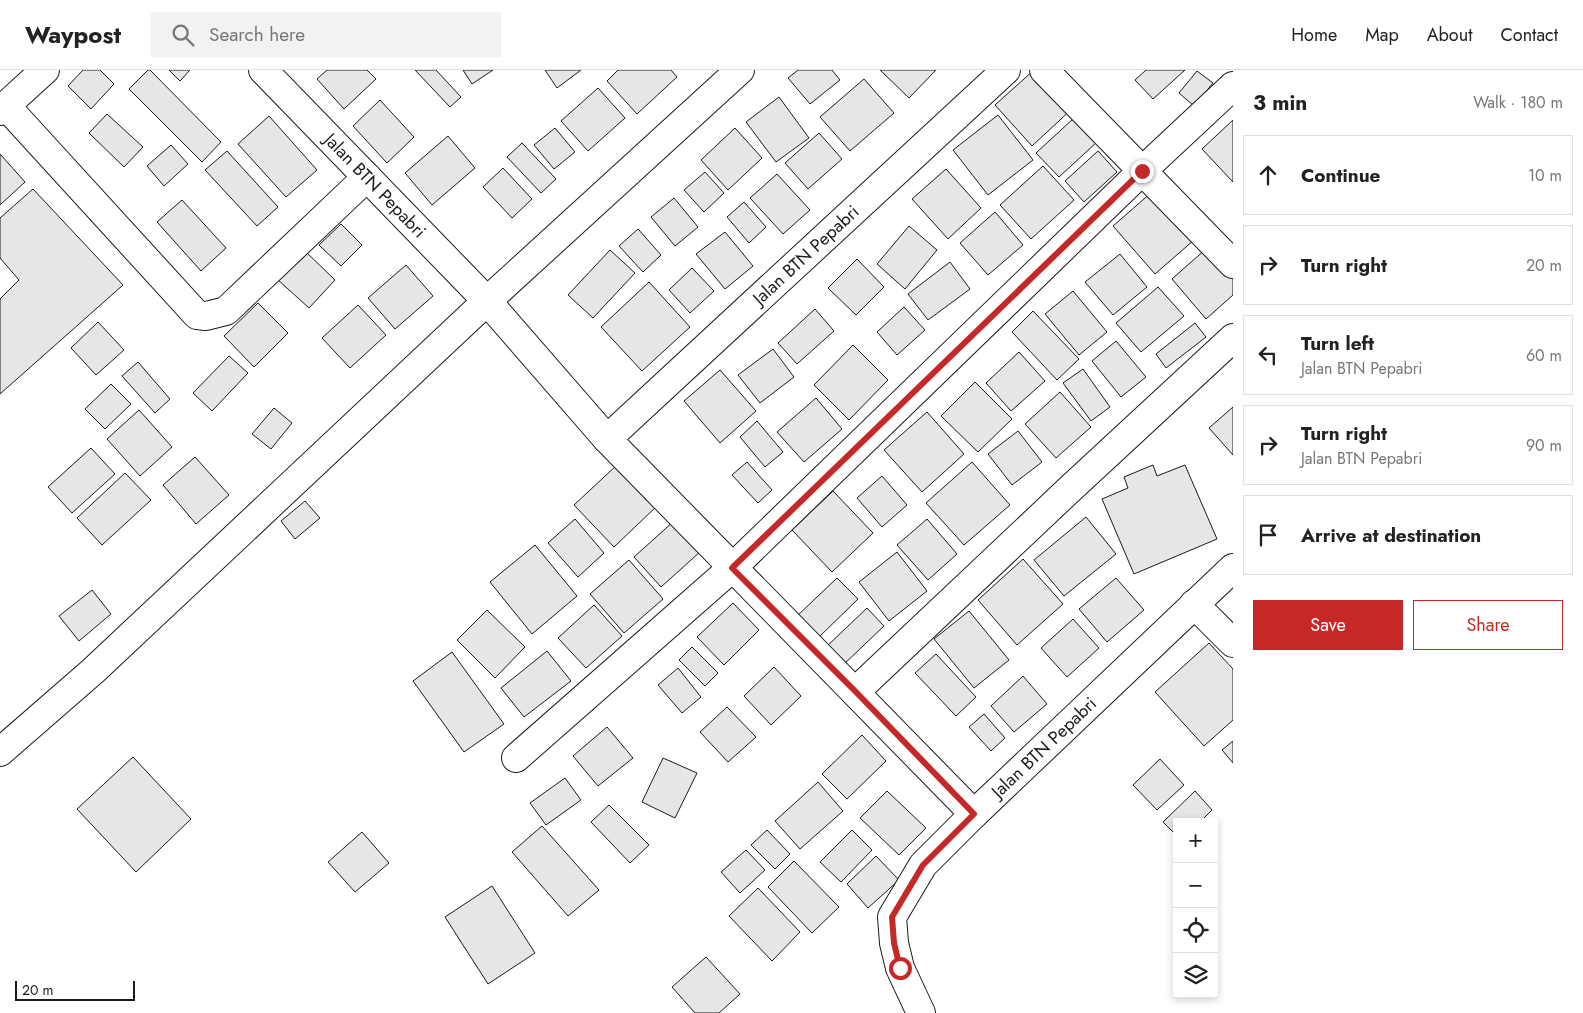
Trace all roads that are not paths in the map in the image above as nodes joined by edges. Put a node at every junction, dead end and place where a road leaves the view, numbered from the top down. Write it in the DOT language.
graph roads {
  1 [pos="45,70"];
  2 [pos="263,70"];
  3 [pos="740,70"];
  4 [pos="1006,70"];
  5 [pos="1044,70"];
  6 [pos="1233,86"];
  7 [pos="3,109"];
  8 [pos="1142,171"];
  9 [pos="367,177"];
  10 [pos="1233,264"];
  11 [pos="486,301"];
  12 [pos="1233,338"];
  13 [pos="607,439"];
  14 [pos="732,568"];
  15 [pos="1233,568"];
  16 [pos="1194,604"];
  17 [pos="1233,643"];
  18 [pos="856,692"];
  19 [pos="0,752"];
  20 [pos="516,758"];
  21 [pos="974,814"];
  22 [pos="921,1013"];
  1 -- 7 [label="street"];
  2 -- 9 [label="street, Jalan BTN Pepabri"];
  3 -- 11 [label="street"];
  4 -- 13 [label="street, Jalan BTN Pepabri"];
  5 -- 8 [label="street"];
  6 -- 8 [label="street"];
  7 -- 9 [label="street"];
  8 -- 10 [label="street"];
  8 -- 14 [label="street"];
  9 -- 11 [label="street, Jalan BTN Pepabri"];
  11 -- 13 [label="street, Jalan BTN Pepabri"];
  11 -- 19 [label="street"];
  12 -- 18 [label="street"];
  13 -- 14 [label="street, Jalan BTN Pepabri"];
  14 -- 18 [label="street, Jalan BTN Pepabri"];
  14 -- 20 [label="street"];
  15 -- 16 [label="street, Jalan BTN Pepabri"];
  16 -- 17 [label="street"];
  16 -- 21 [label="street, Jalan BTN Pepabri"];
  18 -- 21 [label="street, Jalan BTN Pepabri"];
  21 -- 22 [label="street"];
}
